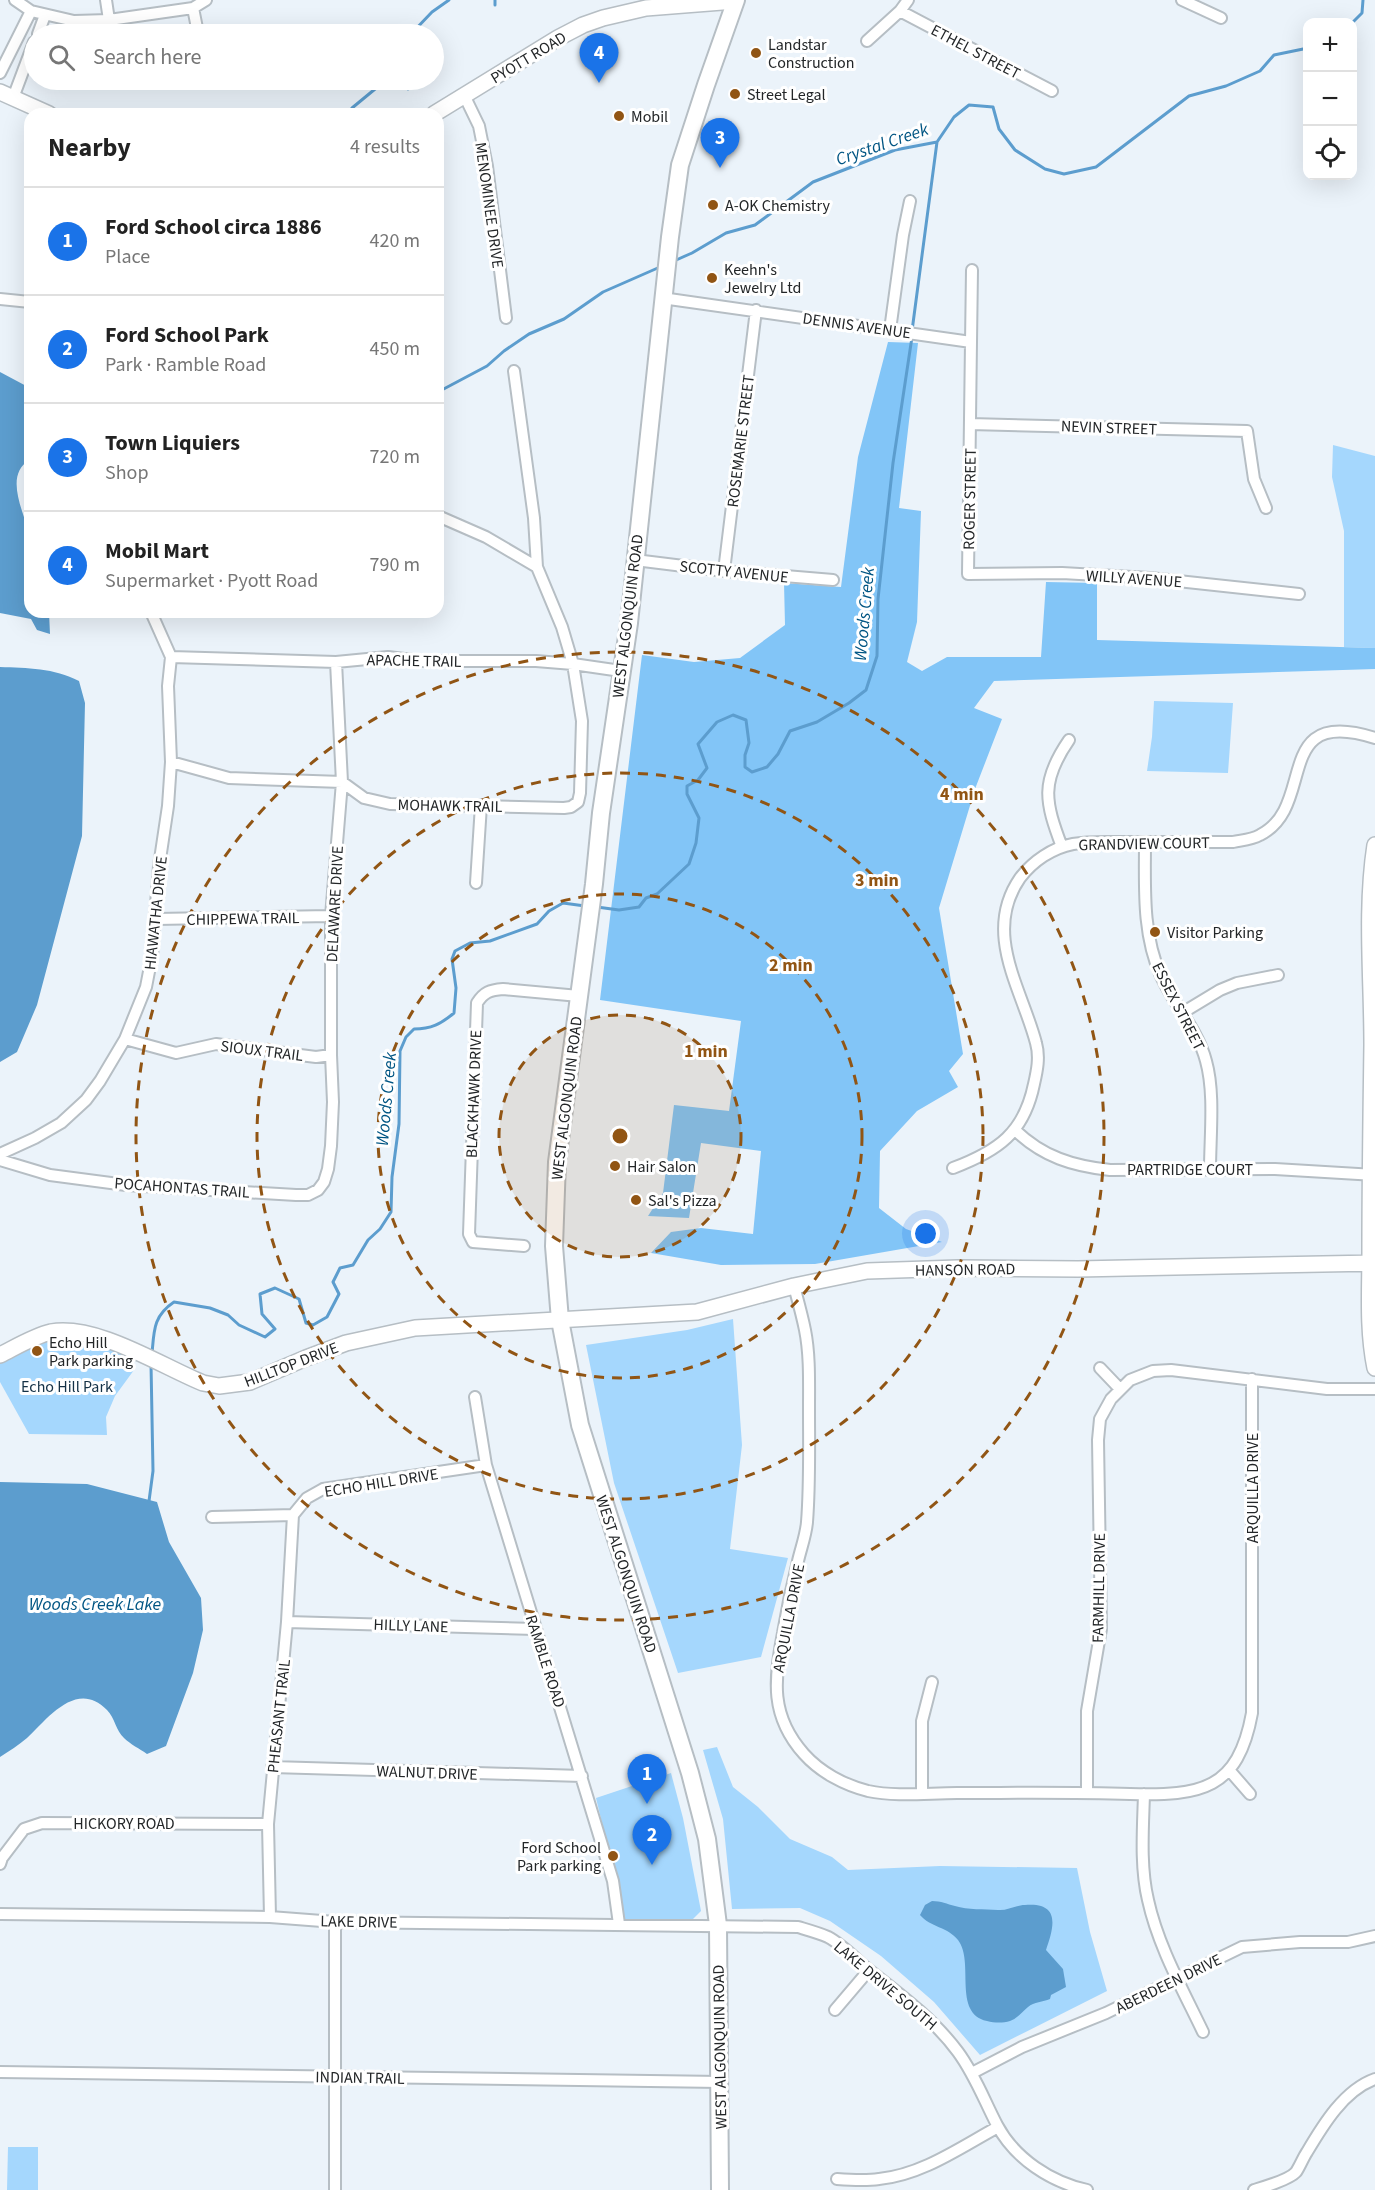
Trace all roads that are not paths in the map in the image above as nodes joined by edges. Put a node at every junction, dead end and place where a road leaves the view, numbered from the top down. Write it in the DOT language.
graph roads {
  1 [pos="15,0"];
  2 [pos="106,0"];
  3 [pos="206,0"];
  4 [pos="908,0"];
  5 [pos="1182,0"];
  6 [pos="735,1"];
  7 [pos="193,8"];
  8 [pos="30,11"];
  9 [pos="900,11"];
  10 [pos="45,15"];
  11 [pos="1221,18"];
  12 [pos="109,20"];
  13 [pos="42,24"];
  14 [pos="110,24"];
  15 [pos="196,24"];
  16 [pos="867,41"];
  17 [pos="24,61"];
  18 [pos="0,73"];
  19 [pos="1052,91"];
  20 [pos="6,95"];
  21 [pos="464,95"];
  22 [pos="35,108"];
  23 [pos="443,108"];
  24 [pos="910,201"];
  25 [pos="972,270"];
  26 [pos="662,298"];
  27 [pos="0,299"];
  28 [pos="24,301"];
  29 [pos="756,310"];
  30 [pos="506,318"];
  31 [pos="894,331"];
  32 [pos="971,342"];
  33 [pos="514,371"];
  34 [pos="970,423"];
  35 [pos="1266,508"];
  36 [pos="444,519"];
  37 [pos="635,560"];
  38 [pos="537,567"];
  39 [pos="724,571"];
  40 [pos="968,574"];
  41 [pos="833,580"];
  42 [pos="1299,594"];
  43 [pos="154,618"];
  44 [pos="171,657"];
  45 [pos="336,662"];
  46 [pos="573,664"];
  47 [pos="621,671"];
  48 [pos="1375,738"];
  49 [pos="1069,740"];
  50 [pos="171,762"];
  51 [pos="342,782"];
  52 [pos="481,805"];
  53 [pos="1145,842"];
  54 [pos="1375,845"];
  55 [pos="1062,847"];
  56 [pos="476,884"];
  57 [pos="1372,915"];
  58 [pos="331,916"];
  59 [pos="156,919"];
  60 [pos="1278,975"];
  61 [pos="579,996"];
  62 [pos="1182,1012"];
  63 [pos="125,1039"];
  64 [pos="1373,1044"];
  65 [pos="331,1055"];
  66 [pos="1016,1130"];
  67 [pos="331,1146"];
  68 [pos="0,1154"];
  69 [pos="0,1160"];
  70 [pos="953,1168"];
  71 [pos="1210,1170"];
  72 [pos="1372,1175"];
  73 [pos="524,1246"];
  74 [pos="1372,1263"];
  75 [pos="794,1286"];
  76 [pos="560,1320"];
  77 [pos="0,1355"];
  78 [pos="1100,1368"];
  79 [pos="1375,1368"];
  80 [pos="1252,1379"];
  81 [pos="1120,1389"];
  82 [pos="1375,1389"];
  83 [pos="475,1397"];
  84 [pos="486,1465"];
  85 [pos="293,1515"];
  86 [pos="212,1517"];
  87 [pos="287,1622"];
  88 [pos="535,1629"];
  89 [pos="932,1682"];
  90 [pos="272,1767"];
  91 [pos="1230,1771"];
  92 [pos="582,1776"];
  93 [pos="1086,1792"];
  94 [pos="922,1794"];
  95 [pos="1144,1794"];
  96 [pos="1250,1794"];
  97 [pos="268,1824"];
  98 [pos="0,1864"];
  99 [pos="0,1914"];
  100 [pos="270,1917"];
  101 [pos="335,1922"];
  102 [pos="619,1924"];
  103 [pos="718,1925"];
  104 [pos="1375,1935"];
  105 [pos="869,1970"];
  106 [pos="1178,1978"];
  107 [pos="835,2010"];
  108 [pos="1203,2032"];
  109 [pos="0,2072"];
  110 [pos="972,2073"];
  111 [pos="335,2076"];
  112 [pos="1375,2079"];
  113 [pos="721,2082"];
  114 [pos="998,2127"];
  115 [pos="837,2179"];
  116 [pos="335,2190"];
  117 [pos="720,2190"];
  118 [pos="1087,2190"];
  119 [pos="1254,2190"];
  1 -- 8 [label="street"];
  2 -- 12 [label="street"];
  3 -- 7 [label="street"];
  4 -- 9 [label="street"];
  5 -- 11 [label="street"];
  6 -- 21 [label="street, PYOTT ROAD"];
  6 -- 26 [label="main road, WEST ALGONQUIN ROAD"];
  7 -- 12 [label="street"];
  7 -- 15 [label="street"];
  8 -- 10 [label="street"];
  8 -- 18 [label="street"];
  9 -- 16 [label="street"];
  9 -- 19 [label="street, ETHEL STREET"];
  10 -- 12 [label="street"];
  10 -- 13 [label="street"];
  12 -- 14 [label="street"];
  17 -- 20 [label="street"];
  20 -- 22 [label="street"];
  21 -- 23 [label="street, PYOTT ROAD"];
  21 -- 30 [label="street, MENOMINEE DRIVE"];
  24 -- 31 [label="street"];
  25 -- 32 [label="street"];
  26 -- 29 [label="street, DENNIS AVENUE"];
  26 -- 37 [label="main road, WEST ALGONQUIN ROAD"];
  27 -- 28 [label="street"];
  29 -- 31 [label="street, DENNIS AVENUE"];
  29 -- 39 [label="street, ROSEMARIE STREET"];
  31 -- 32 [label="street, DENNIS AVENUE"];
  32 -- 34 [label="street"];
  33 -- 38 [label="street"];
  34 -- 35 [label="street, NEVIN STREET"];
  34 -- 40 [label="street, ROGER STREET"];
  36 -- 38 [label="street"];
  37 -- 39 [label="street, SCOTTY AVENUE"];
  37 -- 47 [label="main road, WEST ALGONQUIN ROAD"];
  38 -- 46 [label="street"];
  39 -- 41 [label="street, SCOTTY AVENUE"];
  40 -- 42 [label="street, WILLY AVENUE"];
  43 -- 44 [label="street, HIAWATHA DRIVE"];
  44 -- 45 [label="street, APACHE TRAIL"];
  44 -- 50 [label="street, HIAWATHA DRIVE"];
  45 -- 46 [label="street, APACHE TRAIL"];
  45 -- 51 [label="street, DELAWARE DRIVE"];
  46 -- 47 [label="street, APACHE TRAIL"];
  46 -- 52 [label="street, MOHAWK TRAIL"];
  47 -- 61 [label="main road, WEST ALGONQUIN ROAD"];
  48 -- 53 [label="street, GRANDVIEW COURT"];
  49 -- 55 [label="street"];
  50 -- 51 [label="street"];
  50 -- 59 [label="street, HIAWATHA DRIVE"];
  51 -- 52 [label="street, MOHAWK TRAIL"];
  51 -- 58 [label="street, DELAWARE DRIVE"];
  52 -- 56 [label="street"];
  53 -- 55 [label="street, GRANDVIEW COURT"];
  53 -- 62 [label="street, ESSEX STREET"];
  54 -- 57 [label="street"];
  55 -- 66 [label="street, GRANDVIEW COURT"];
  57 -- 64 [label="street"];
  58 -- 59 [label="street, CHIPPEWA TRAIL"];
  58 -- 65 [label="street, DELAWARE DRIVE"];
  59 -- 63 [label="street, HIAWATHA DRIVE"];
  60 -- 62 [label="street"];
  61 -- 73 [label="street, BLACKHAWK DRIVE"];
  61 -- 76 [label="main road, WEST ALGONQUIN ROAD"];
  62 -- 71 [label="street, ESSEX STREET"];
  63 -- 65 [label="street, SIOUX TRAIL"];
  63 -- 68 [label="street, HIAWATHA DRIVE"];
  64 -- 72 [label="street"];
  65 -- 67 [label="street, DELAWARE DRIVE"];
  66 -- 70 [label="street, GRANDVIEW COURT"];
  66 -- 71 [label="street, PARTRIDGE COURT"];
  67 -- 69 [label="street, POCAHONTAS TRAIL"];
  71 -- 72 [label="street, PARTRIDGE COURT"];
  72 -- 74 [label="street"];
  74 -- 75 [label="street, HANSON ROAD"];
  74 -- 79 [label="street"];
  75 -- 76 [label="street, HANSON ROAD"];
  75 -- 94 [label="street, ARQUILLA DRIVE"];
  76 -- 77 [label="street, HILLTOP DRIVE"];
  76 -- 103 [label="main road, WEST ALGONQUIN ROAD"];
  78 -- 81 [label="street"];
  80 -- 81 [label="street, FARMHILL DRIVE"];
  80 -- 82 [label="street, FARMHILL DRIVE"];
  80 -- 91 [label="street, ARQUILLA DRIVE"];
  81 -- 93 [label="street, FARMHILL DRIVE"];
  83 -- 84 [label="street, RAMBLE ROAD"];
  84 -- 85 [label="street, ECHO HILL DRIVE"];
  84 -- 88 [label="street, RAMBLE ROAD"];
  85 -- 86 [label="street"];
  85 -- 87 [label="street, PHEASANT TRAIL"];
  87 -- 88 [label="street, HILLY LANE"];
  87 -- 90 [label="street, PHEASANT TRAIL"];
  88 -- 92 [label="street, RAMBLE ROAD"];
  89 -- 94 [label="street"];
  90 -- 92 [label="street, WALNUT DRIVE"];
  90 -- 97 [label="street, PHEASANT TRAIL"];
  91 -- 95 [label="street, ARQUILLA DRIVE"];
  91 -- 96 [label="street"];
  92 -- 102 [label="street, RAMBLE ROAD"];
  93 -- 94 [label="street, ARQUILLA DRIVE"];
  93 -- 95 [label="street, ARQUILLA DRIVE"];
  95 -- 106 [label="street"];
  97 -- 98 [label="street, HICKORY ROAD"];
  97 -- 100 [label="street, PHEASANT TRAIL"];
  99 -- 100 [label="street, LAKE DRIVE"];
  100 -- 101 [label="street, LAKE DRIVE"];
  101 -- 102 [label="street, LAKE DRIVE"];
  101 -- 111 [label="street"];
  102 -- 103 [label="street, LAKE DRIVE"];
  103 -- 105 [label="street, LAKE DRIVE SOUTH"];
  103 -- 113 [label="main road, WEST ALGONQUIN ROAD"];
  104 -- 106 [label="street, ABERDEEN DRIVE"];
  105 -- 107 [label="street"];
  105 -- 110 [label="street, LAKE DRIVE SOUTH"];
  106 -- 108 [label="street"];
  106 -- 110 [label="street, ABERDEEN DRIVE"];
  109 -- 111 [label="street, INDIAN TRAIL"];
  110 -- 114 [label="street, LAKE DRIVE SOUTH"];
  111 -- 113 [label="street, INDIAN TRAIL"];
  111 -- 116 [label="street"];
  112 -- 119 [label="street"];
  113 -- 117 [label="main road, WEST ALGONQUIN ROAD"];
  114 -- 115 [label="street"];
  114 -- 118 [label="street, LAKE DRIVE SOUTH"];
}
